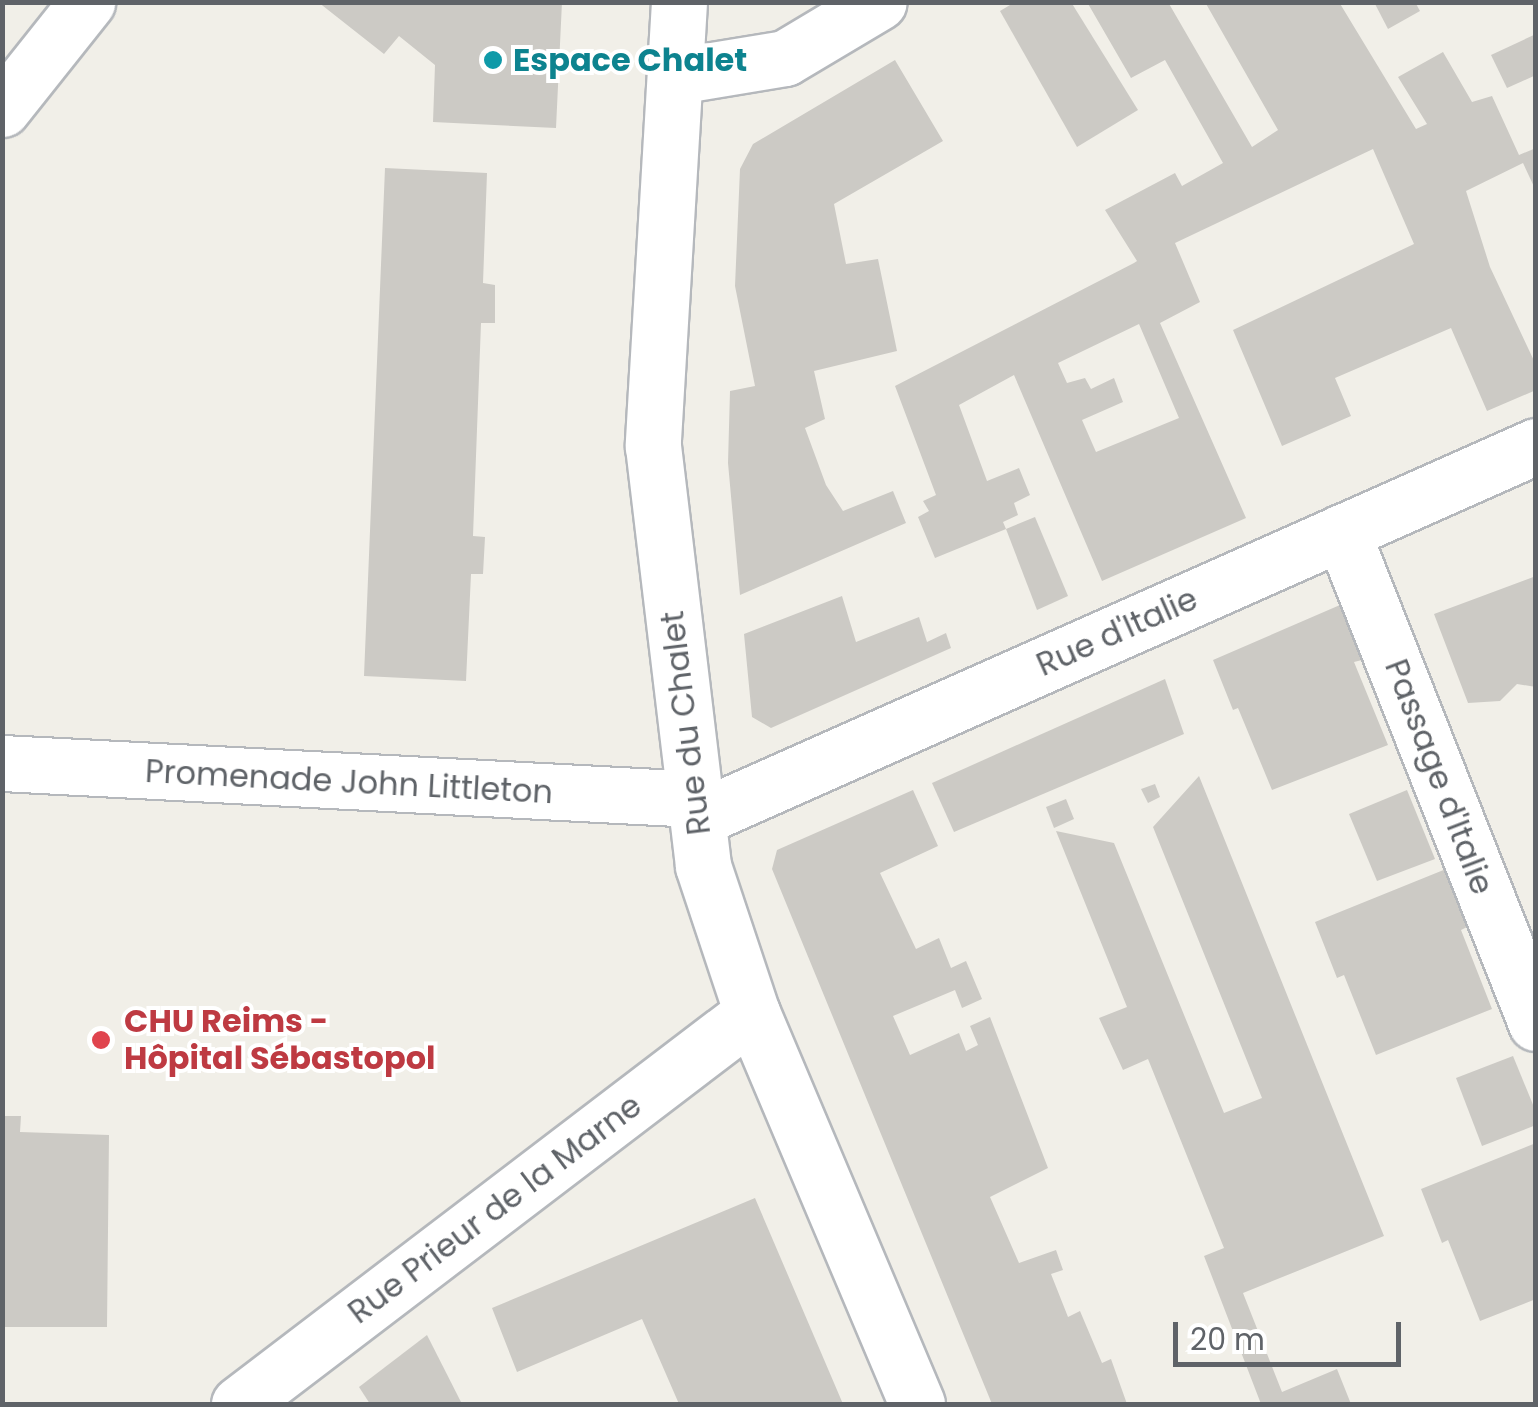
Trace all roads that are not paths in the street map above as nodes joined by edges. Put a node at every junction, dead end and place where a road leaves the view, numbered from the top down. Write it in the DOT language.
graph roads {
  1 [pos="87,2"];
  2 [pos="680,2"];
  3 [pos="878,2"];
  4 [pos="676,76"];
  5 [pos="2,109"];
  6 [pos="1536,446"];
  7 [pos="1342,532"];
  8 [pos="2,763"];
  9 [pos="697,808"];
  10 [pos="752,1013"];
  11 [pos="1536,1023"];
  12 [pos="239,1404"];
  13 [pos="917,1404"];
  1 -- 5 [label="street"];
  2 -- 4 [label="street, Rue du Chalet"];
  3 -- 4 [label="street"];
  4 -- 9 [label="street, Rue du Chalet"];
  6 -- 7 [label="street, Rue d'Italie"];
  7 -- 9 [label="street, Rue d'Italie"];
  7 -- 11 [label="street, Passage d'Italie"];
  8 -- 9 [label="street, Promenade John Littleton"];
  9 -- 10 [label="street, Rue du Chalet"];
  10 -- 12 [label="street, Rue Prieur de la Marne"];
  10 -- 13 [label="street, Rue du Chalet"];
}
